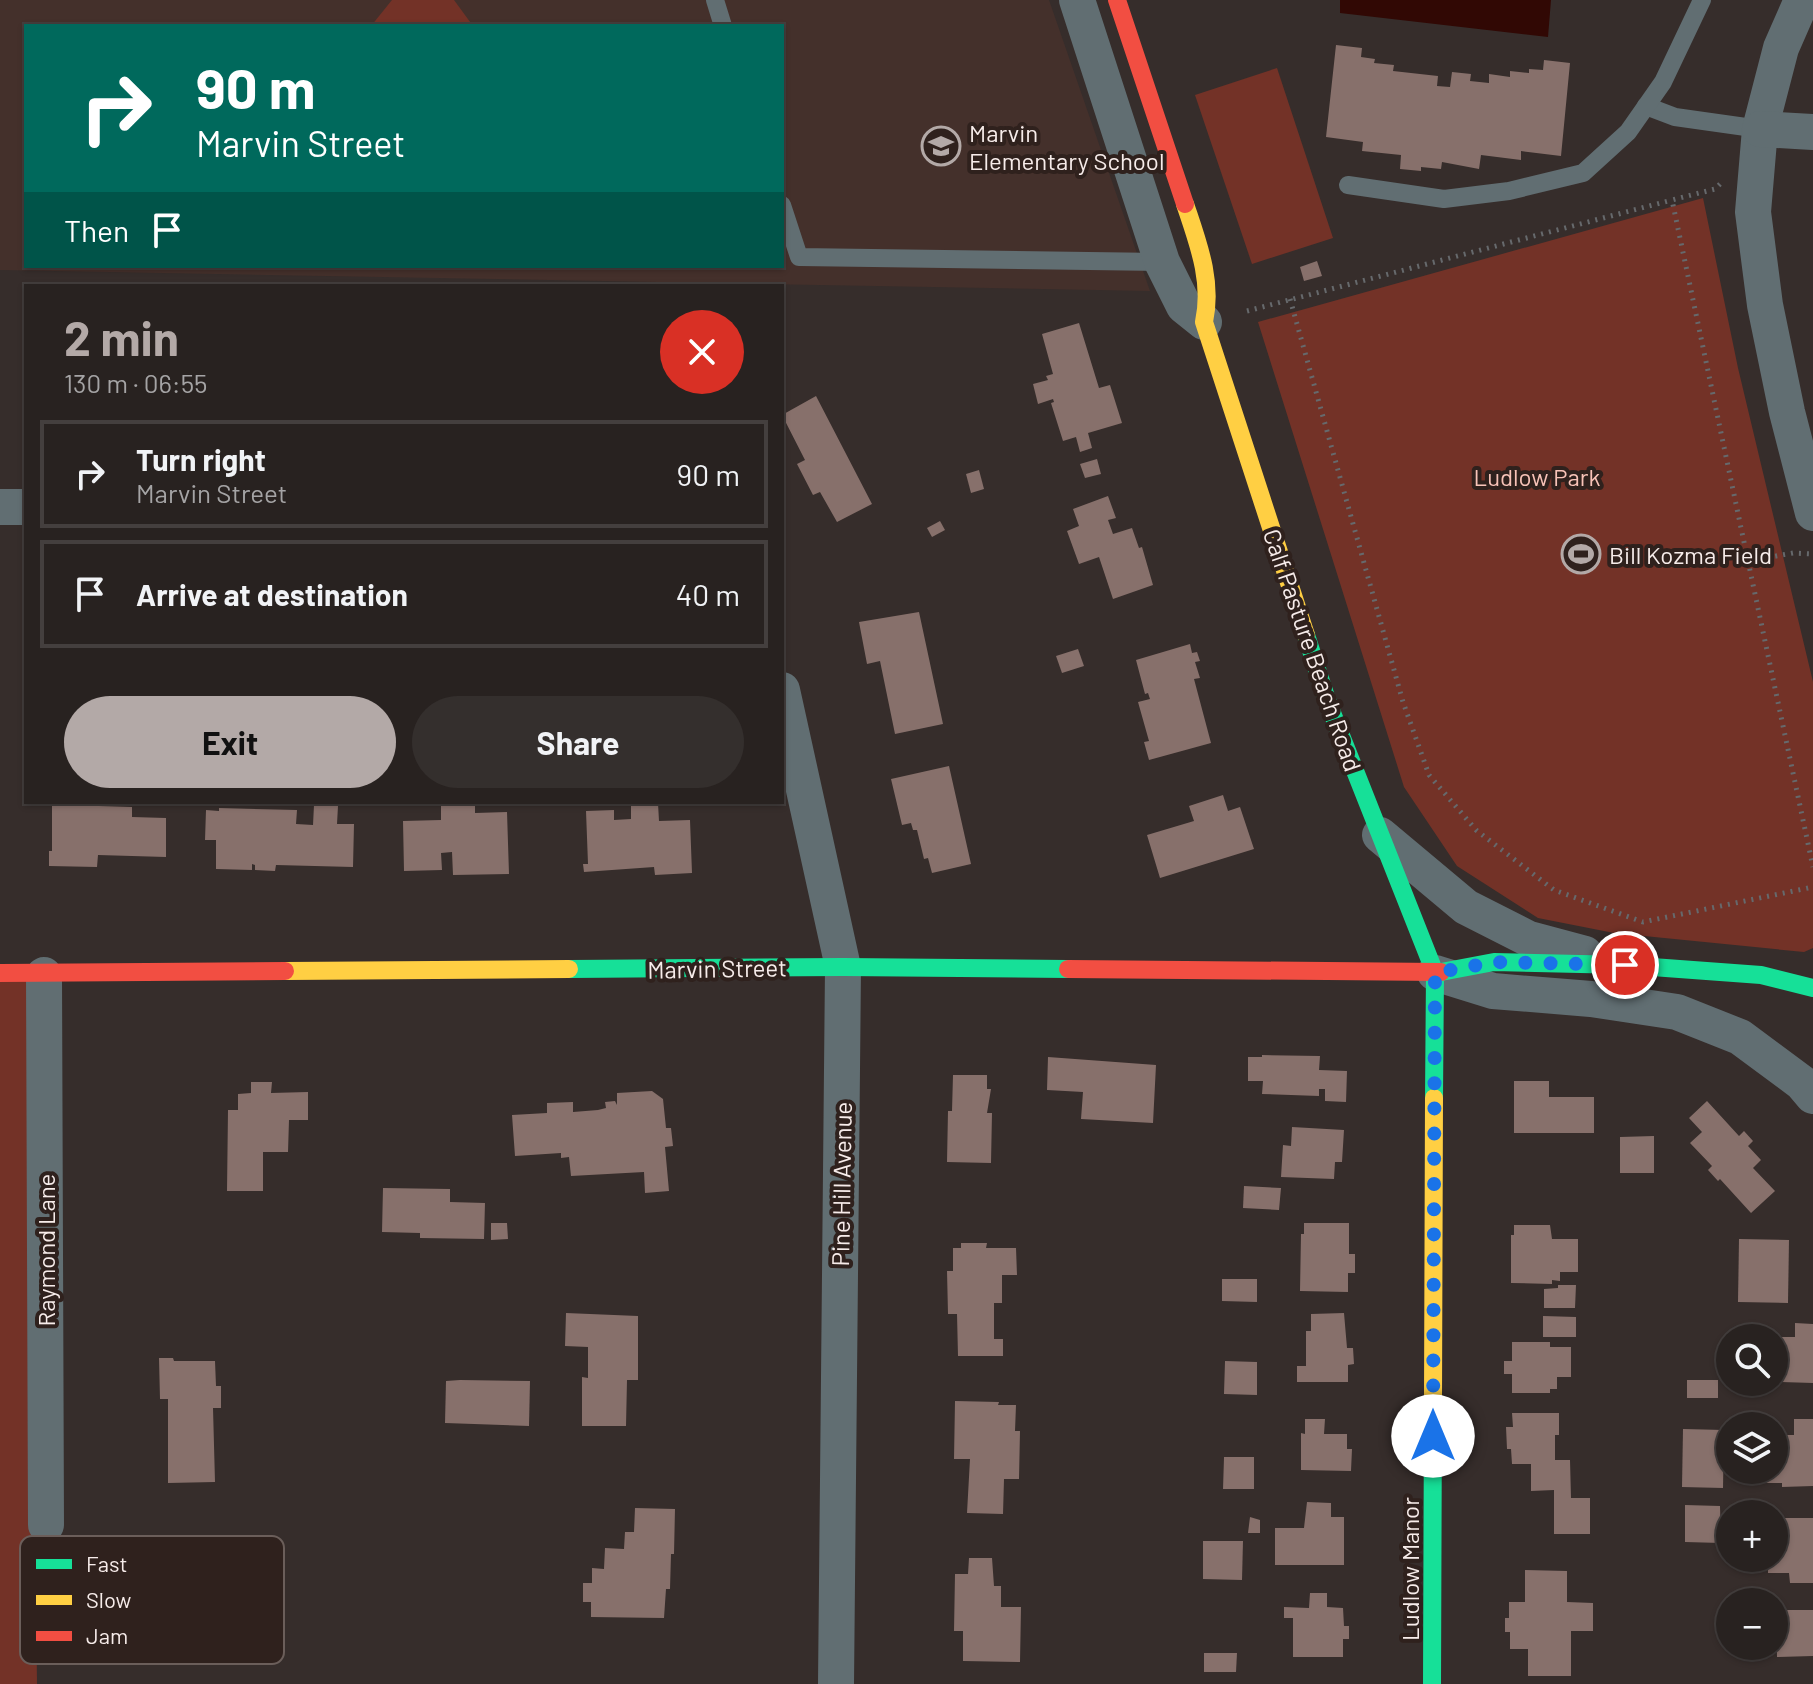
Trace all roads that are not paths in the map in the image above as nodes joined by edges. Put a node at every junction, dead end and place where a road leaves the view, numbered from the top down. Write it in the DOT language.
graph roads {
  1 [pos="715,0"];
  2 [pos="1077,0"];
  3 [pos="1117,0"];
  4 [pos="1702,0"];
  5 [pos="1802,0"];
  6 [pos="722,24"];
  7 [pos="1646,106"];
  8 [pos="1760,129"];
  9 [pos="1813,132"];
  10 [pos="1348,185"];
  11 [pos="784,211"];
  12 [pos="1162,262"];
  13 [pos="1204,322"];
  14 [pos="0,507"];
  15 [pos="24,507"];
  16 [pos="1813,513"];
  17 [pos="784,699"];
  18 [pos="1378,833"];
  19 [pos="1625,965"];
  20 [pos="843,967"];
  21 [pos="0,973"];
  22 [pos="1435,973"];
  23 [pos="44,975"];
  24 [pos="1813,988"];
  25 [pos="1813,1096"];
  26 [pos="46,1525"];
  27 [pos="836,1684"];
  28 [pos="1432,1684"];
  1 -- 6 [label="lane"];
  2 -- 12 [label="street, Calf Pasture Beach Road"];
  3 -- 13 [label="street, Calf Pasture Beach Road"];
  4 -- 7 [label="lane"];
  5 -- 8 [label="street"];
  7 -- 8 [label="lane"];
  7 -- 10 [label="lane"];
  8 -- 9 [label="street"];
  8 -- 16 [label="street"];
  11 -- 12 [label="lane"];
  12 -- 13 [label="street, Calf Pasture Beach Road"];
  13 -- 18 [label="street, Calf Pasture Beach Road"];
  14 -- 15 [label="street"];
  17 -- 20 [label="street, Pine Hill Avenue"];
  18 -- 19 [label="street"];
  18 -- 22 [label="street, Calf Pasture Beach Road"];
  19 -- 22 [label="street, Marvin Street"];
  19 -- 24 [label="street, Marvin Street"];
  20 -- 22 [label="street, Marvin Street"];
  20 -- 23 [label="street, Marvin Street"];
  20 -- 27 [label="street, Pine Hill Avenue"];
  21 -- 23 [label="street, Marvin Street"];
  22 -- 25 [label="street, Marvin Street"];
  22 -- 28 [label="street, Ludlow Manor"];
  23 -- 26 [label="street, Raymond Lane"];
}
